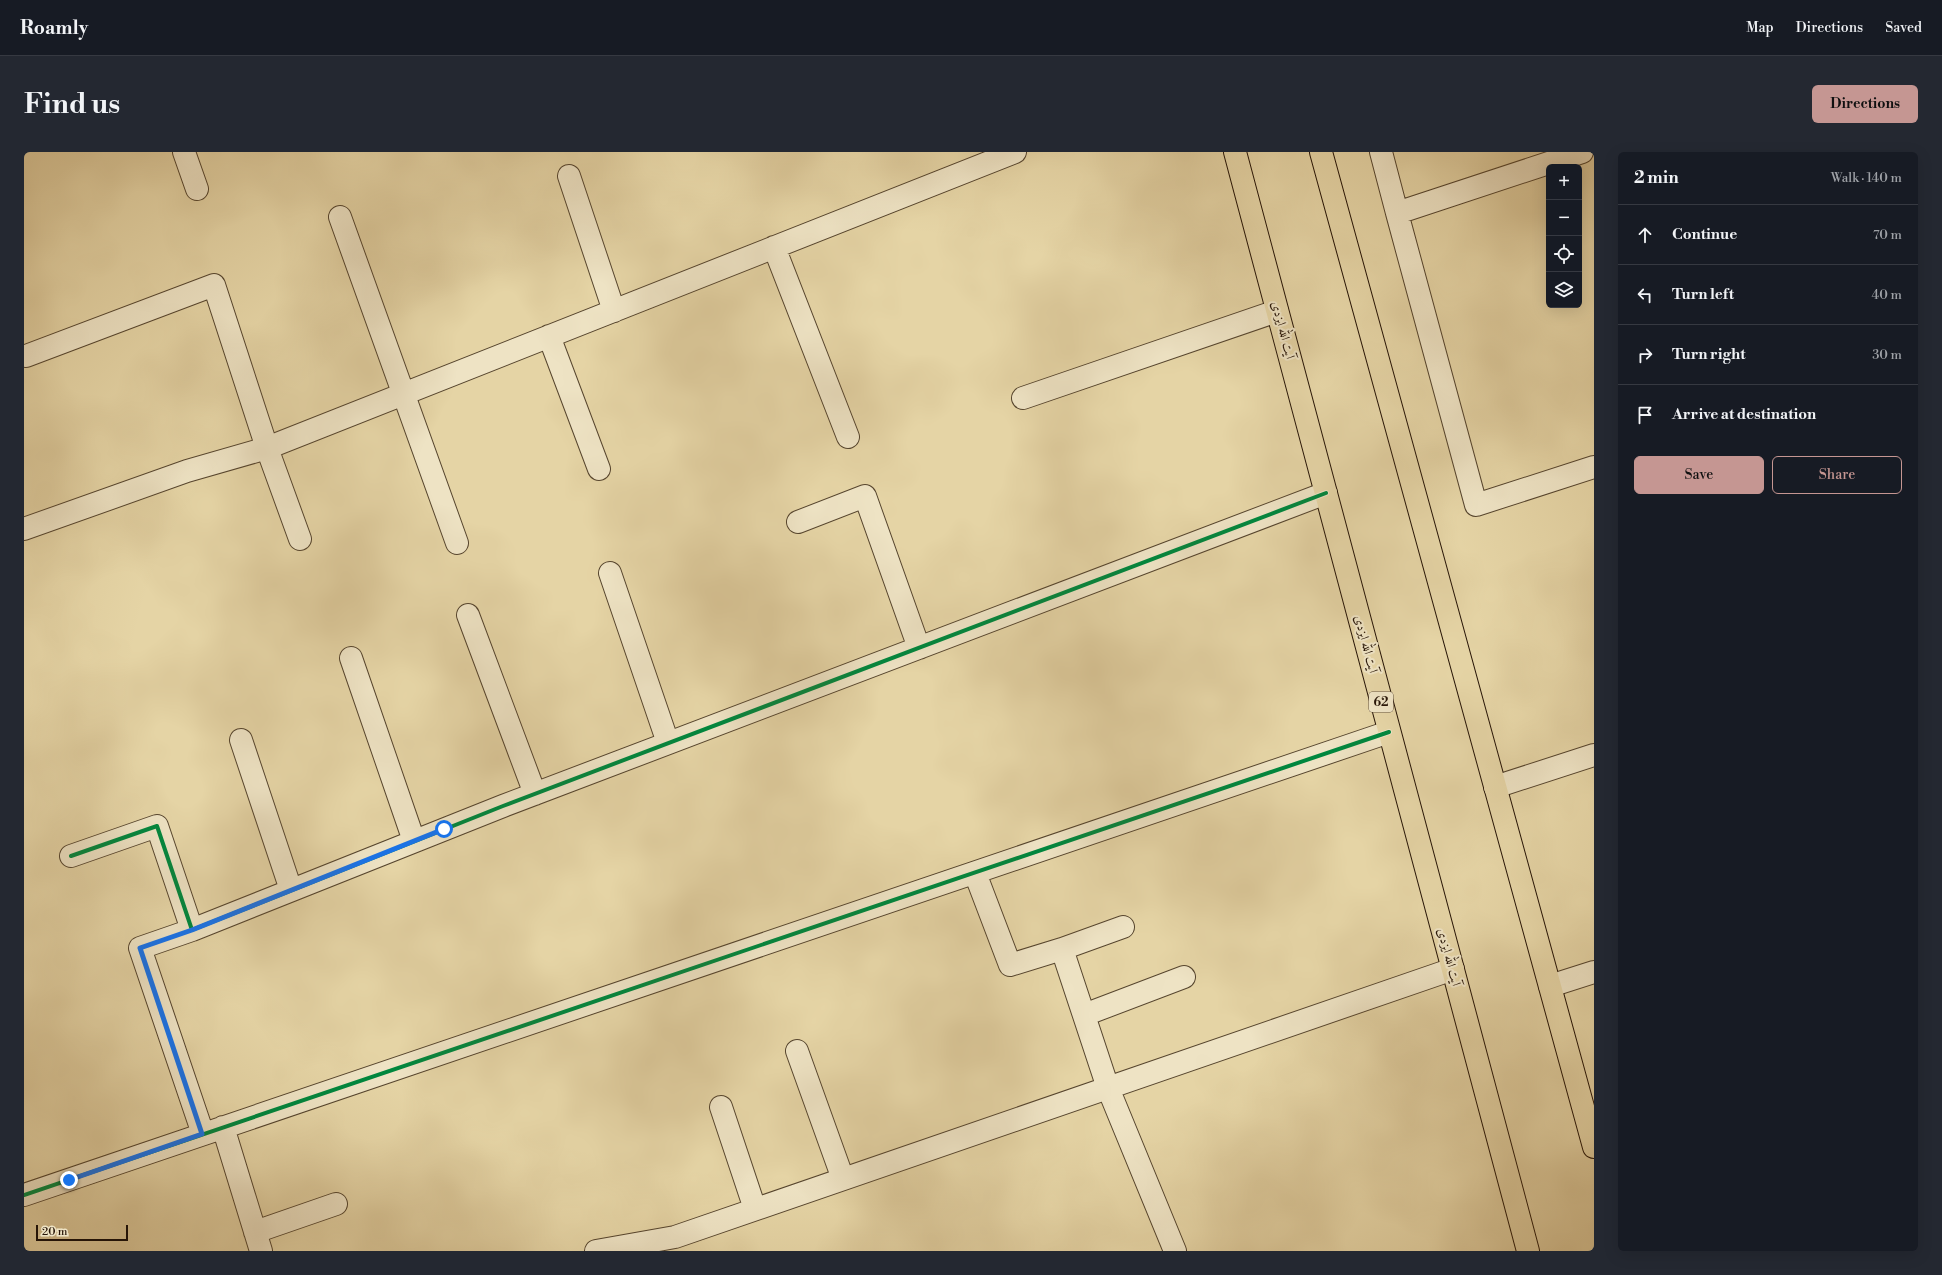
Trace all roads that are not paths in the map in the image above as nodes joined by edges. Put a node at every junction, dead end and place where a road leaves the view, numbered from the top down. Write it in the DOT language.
graph roads {
  1 [pos="184,152"];
  2 [pos="1015,152"];
  3 [pos="1235,152"];
  4 [pos="1321,152"];
  5 [pos="1381,152"];
  6 [pos="1582,152"];
  7 [pos="569,176"];
  8 [pos="197,189"];
  9 [pos="1397,213"];
  10 [pos="340,217"];
  11 [pos="774,247"];
  12 [pos="614,311"];
  13 [pos="1278,311"];
  14 [pos="549,336"];
  15 [pos="26,356"];
  16 [pos="403,395"];
  17 [pos="1023,398"];
  18 [pos="848,437"];
  19 [pos="267,448"];
  20 [pos="1594,467"];
  21 [pos="599,469"];
  22 [pos="1326,493"];
  23 [pos="798,522"];
  24 [pos="24,529"];
  25 [pos="300,540"];
  26 [pos="457,543"];
  27 [pos="610,573"];
  28 [pos="468,615"];
  29 [pos="919,648"];
  30 [pos="351,658"];
  31 [pos="1390,732"];
  32 [pos="241,740"];
  33 [pos="668,743"];
  34 [pos="1594,755"];
  35 [pos="1495,788"];
  36 [pos="535,794"];
  37 [pos="414,841"];
  38 [pos="71,856"];
  39 [pos="975,873"];
  40 [pos="291,890"];
  41 [pos="1124,927"];
  42 [pos="192,930"];
  43 [pos="1062,949"];
  44 [pos="1453,969"];
  45 [pos="1594,972"];
  46 [pos="1184,977"];
  47 [pos="1550,986"];
  48 [pos="1084,1015"];
  49 [pos="797,1051"];
  50 [pos="1108,1088"];
  51 [pos="721,1106"];
  52 [pos="223,1127"];
  53 [pos="202,1134"];
  54 [pos="1594,1147"];
  55 [pos="843,1179"];
  56 [pos="24,1195"];
  57 [pos="336,1204"];
  58 [pos="755,1209"];
  59 [pos="258,1241"];
  60 [pos="598,1251"];
  61 [pos="1175,1251"];
  62 [pos="1528,1251"];
  1 -- 8 [label="street"];
  2 -- 11 [label="street"];
  3 -- 13 [label="highway, آیت الله ایزدی / 62"];
  4 -- 35 [label="highway"];
  5 -- 9 [label="street"];
  6 -- 9 [label="street"];
  7 -- 12 [label="street"];
  9 -- 20 [label="street"];
  10 -- 16 [label="street"];
  11 -- 12 [label="street"];
  11 -- 18 [label="street"];
  12 -- 14 [label="street"];
  13 -- 17 [label="street"];
  13 -- 22 [label="highway, آیت الله ایزدی / 62"];
  14 -- 16 [label="street"];
  14 -- 21 [label="street"];
  15 -- 19 [label="street"];
  16 -- 19 [label="street"];
  16 -- 26 [label="street"];
  19 -- 24 [label="street"];
  19 -- 25 [label="street"];
  22 -- 29 [label="street"];
  22 -- 31 [label="highway, آیت الله ایزدی / 62"];
  23 -- 29 [label="street"];
  27 -- 33 [label="street"];
  28 -- 36 [label="street"];
  29 -- 33 [label="street"];
  30 -- 37 [label="street"];
  31 -- 39 [label="street"];
  31 -- 44 [label="highway, آیت الله ایزدی / 62"];
  32 -- 40 [label="street"];
  33 -- 36 [label="street"];
  34 -- 35 [label="street"];
  35 -- 47 [label="highway"];
  36 -- 37 [label="street"];
  37 -- 40 [label="street"];
  38 -- 42 [label="street"];
  39 -- 43 [label="street"];
  39 -- 52 [label="street"];
  40 -- 42 [label="street"];
  41 -- 43 [label="street"];
  42 -- 53 [label="street"];
  43 -- 48 [label="street"];
  44 -- 50 [label="street"];
  44 -- 62 [label="highway, آیت الله ایزدی / 62"];
  45 -- 47 [label="street"];
  46 -- 48 [label="street"];
  47 -- 54 [label="highway"];
  48 -- 50 [label="street"];
  49 -- 55 [label="street"];
  50 -- 55 [label="street"];
  50 -- 61 [label="street"];
  51 -- 58 [label="street"];
  52 -- 53 [label="street"];
  52 -- 59 [label="street"];
  53 -- 56 [label="street"];
  55 -- 58 [label="street"];
  57 -- 59 [label="street"];
  58 -- 60 [label="street"];
}
